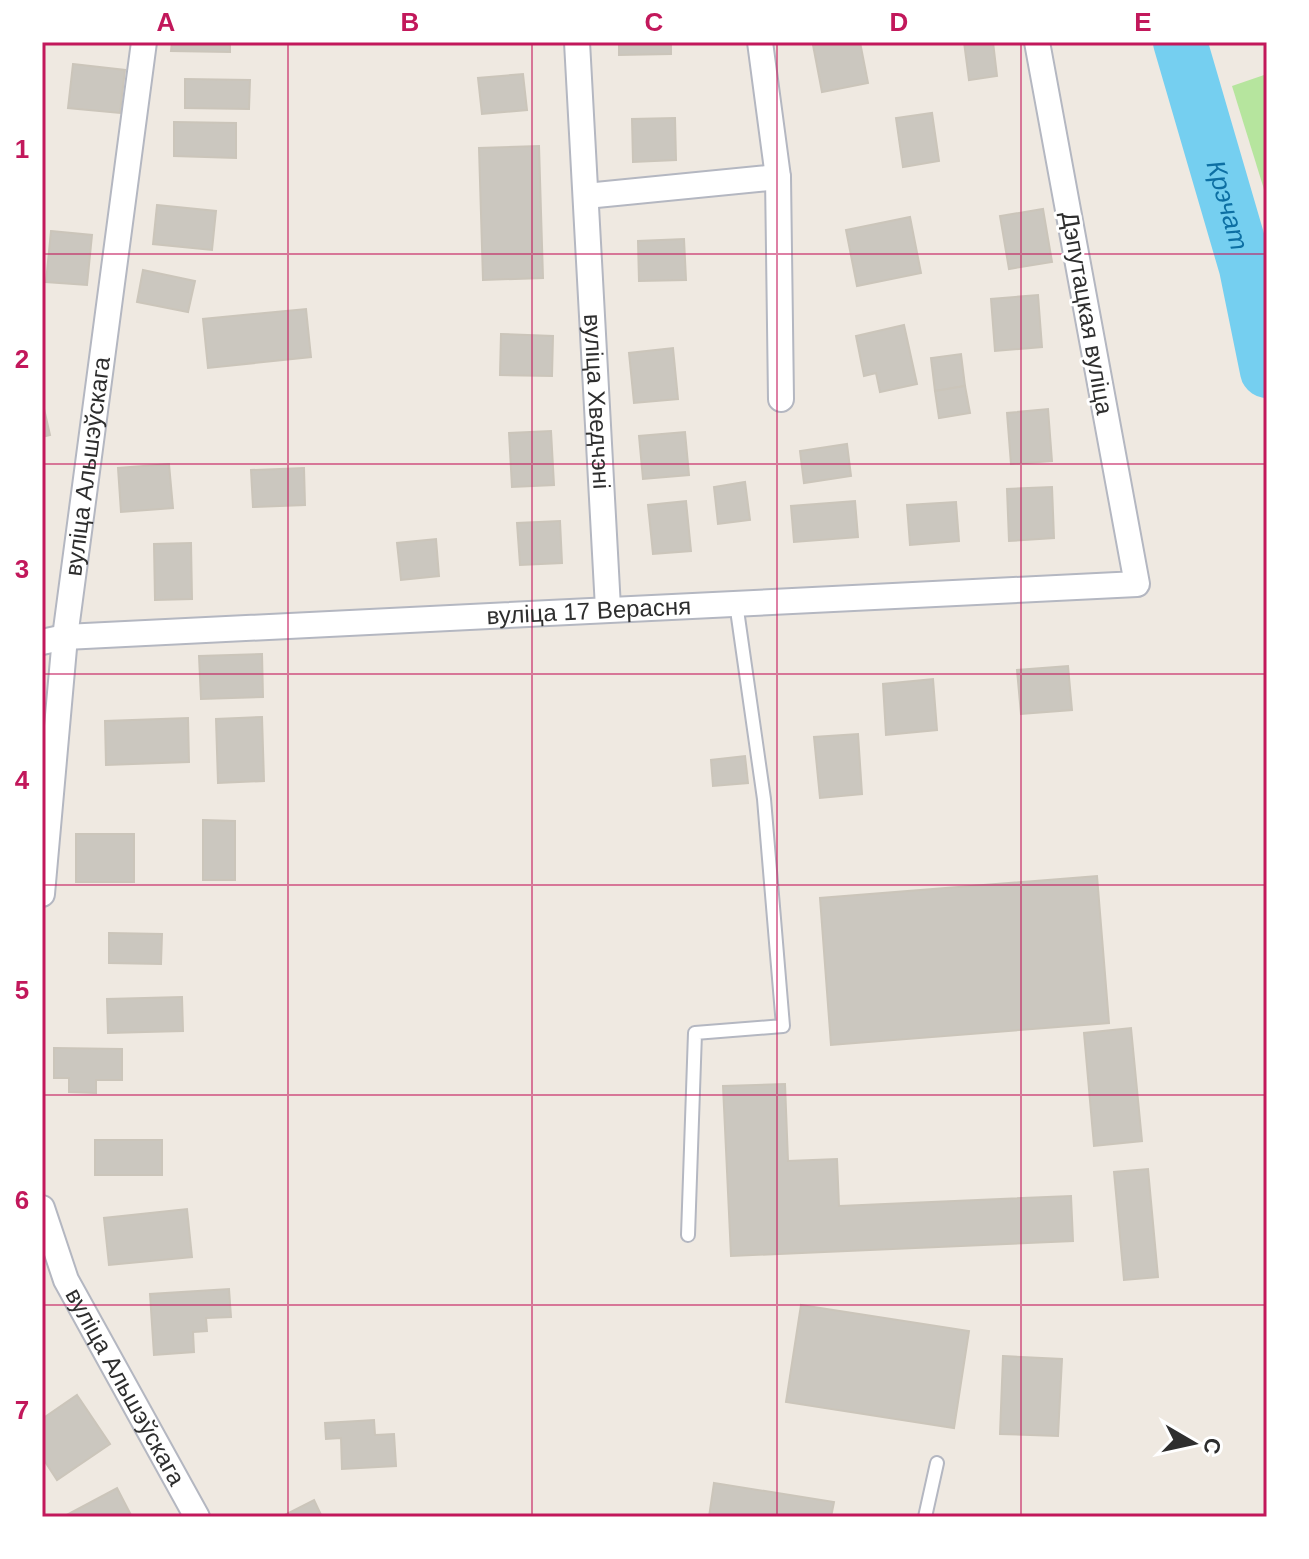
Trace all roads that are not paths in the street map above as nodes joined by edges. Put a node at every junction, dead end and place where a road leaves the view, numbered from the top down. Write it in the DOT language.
graph roads {
  1 [pos="144,42"];
  2 [pos="577,42"];
  3 [pos="760,42"];
  4 [pos="1037,42"];
  5 [pos="778,177"];
  6 [pos="586,196"];
  7 [pos="781,399"];
  8 [pos="1137,584"];
  9 [pos="736,603"];
  10 [pos="608,608"];
  11 [pos="54,640"];
  12 [pos="42,894"];
  13 [pos="42,1208"];
  14 [pos="688,1235"];
  15 [pos="937,1463"];
  16 [pos="197,1517"];
  17 [pos="925,1517"];
  1 -- 11 [label="street, вуліца Альшэўскага"];
  2 -- 6 [label="street, вуліца Хведчэні"];
  3 -- 5 [label="street"];
  4 -- 8 [label="street, Дэпутацкая вуліца"];
  5 -- 6 [label="street"];
  5 -- 7 [label="street"];
  6 -- 10 [label="street, вуліца Хведчэні"];
  8 -- 9 [label="street, вуліца 17 Верасня"];
  9 -- 10 [label="street, вуліца 17 Верасня"];
  9 -- 14 [label="lane"];
  10 -- 11 [label="street, вуліца 17 Верасня"];
  11 -- 12 [label="street, вуліца Альшэўскага"];
  13 -- 16 [label="street, вуліца Альшэўскага"];
  15 -- 17 [label="lane"];
}
